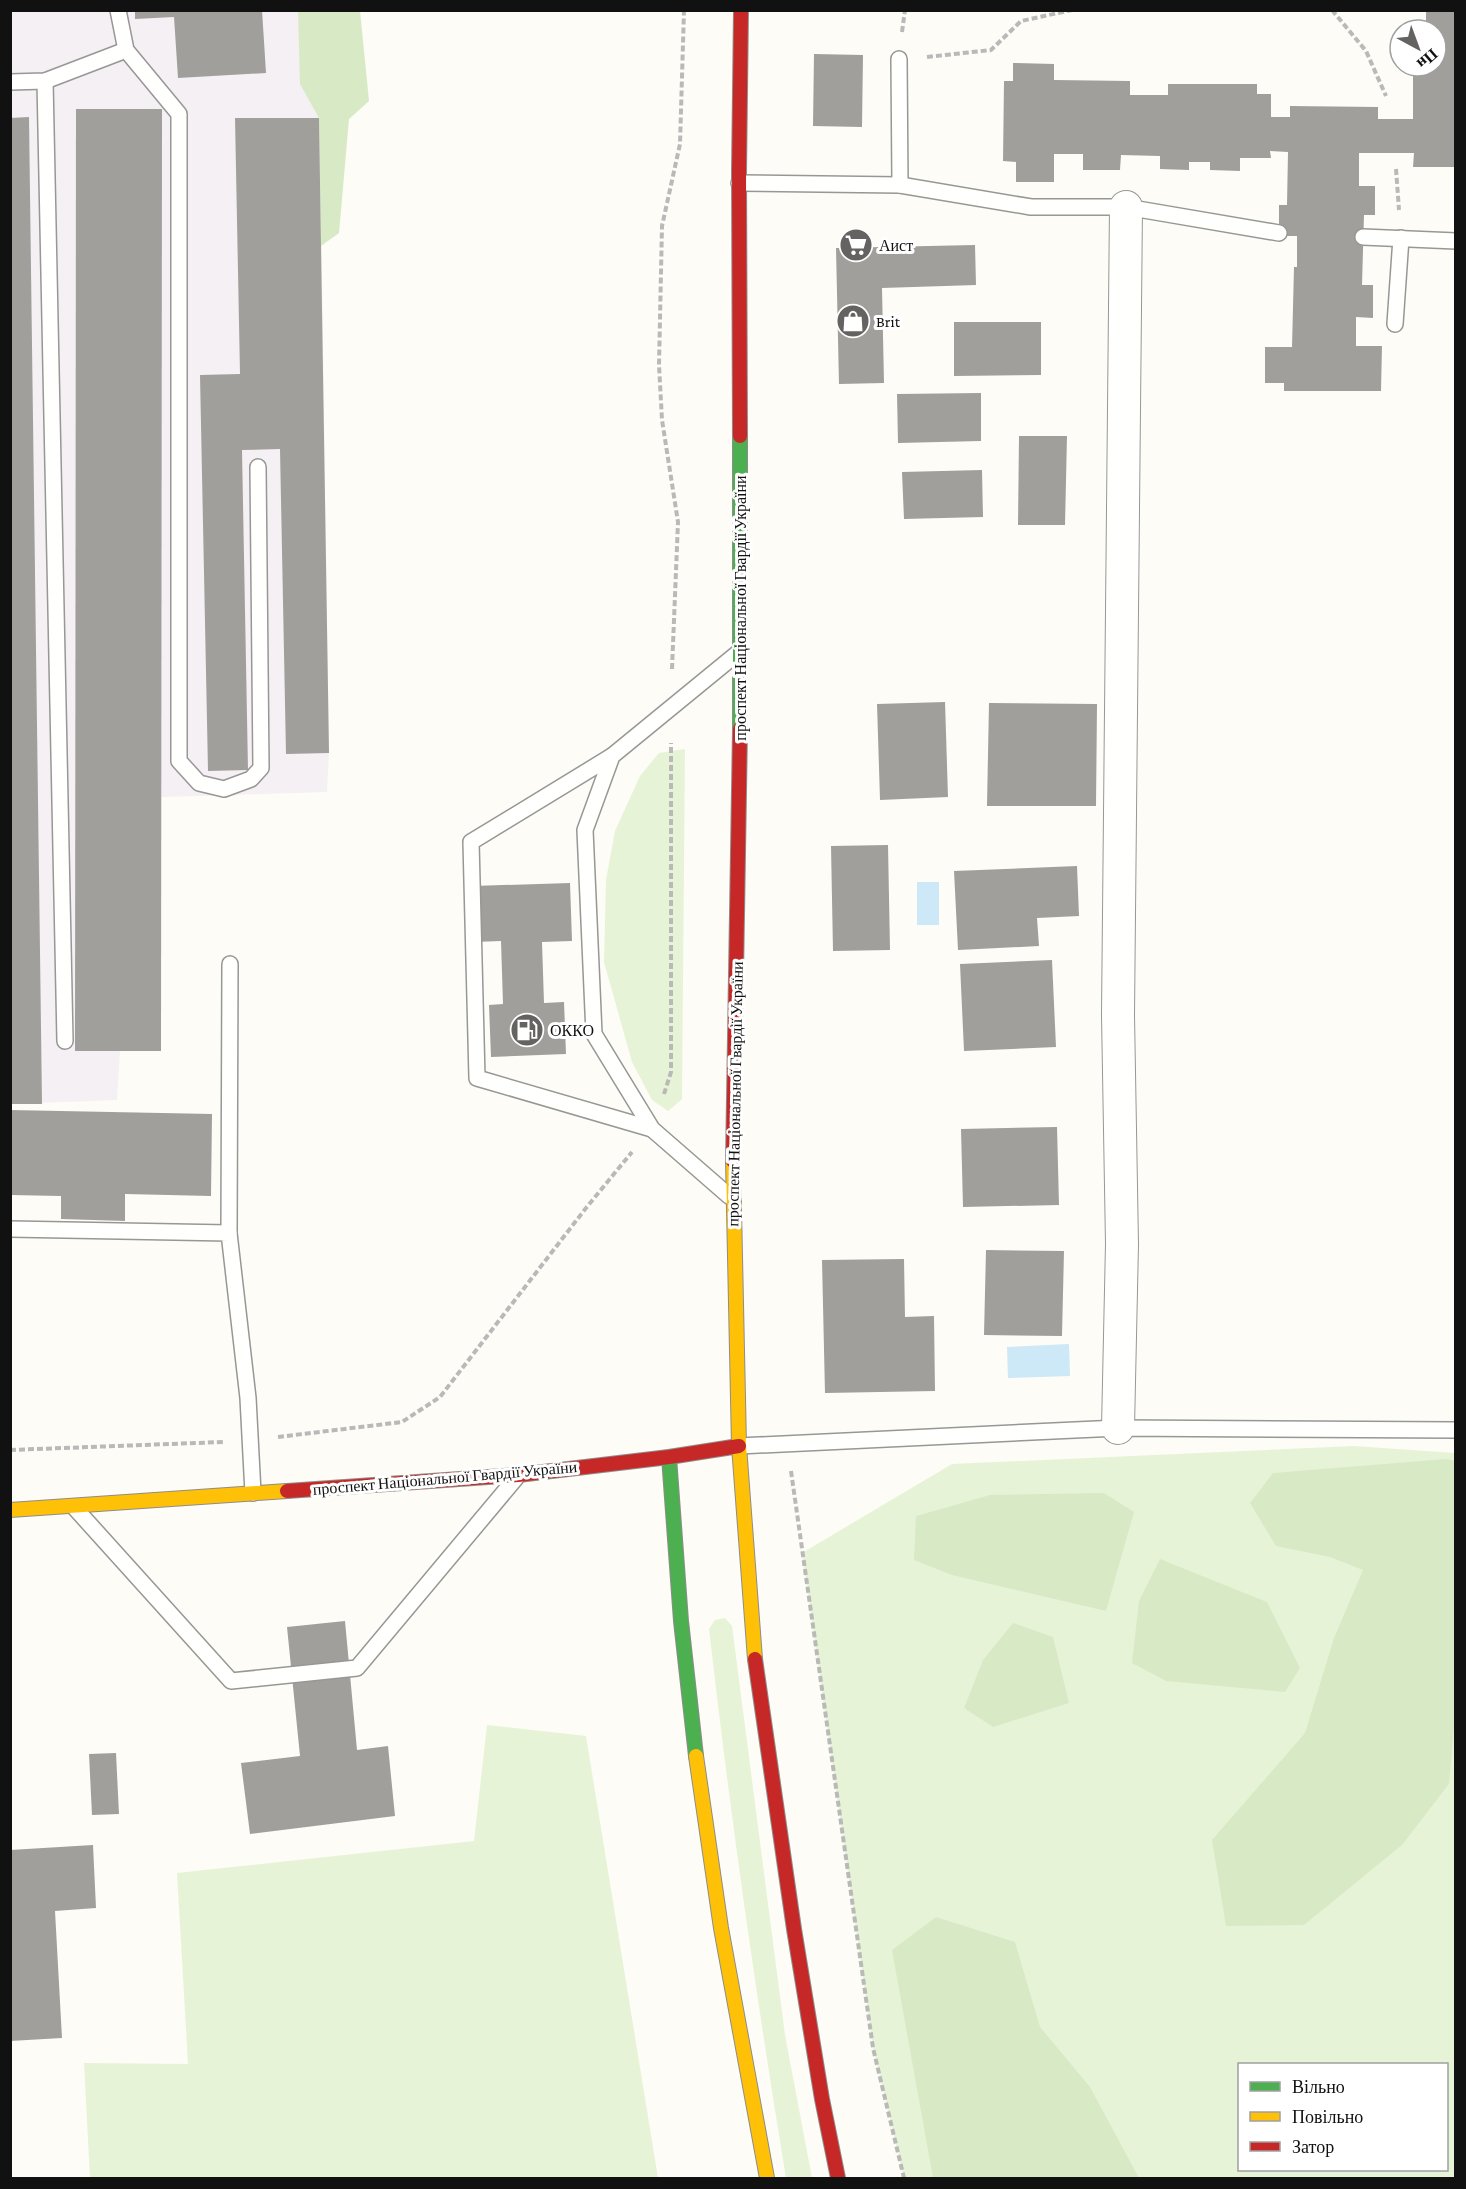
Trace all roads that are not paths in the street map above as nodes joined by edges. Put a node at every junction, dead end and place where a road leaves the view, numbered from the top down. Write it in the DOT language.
graph roads {
  1 [pos="118,10"];
  2 [pos="741,10"];
  3 [pos="126,50"];
  4 [pos="899,59"];
  5 [pos="45,81"];
  6 [pos="10,82"];
  7 [pos="739,183"];
  8 [pos="900,185"];
  9 [pos="1126,207"];
  10 [pos="1279,233"];
  11 [pos="1363,237"];
  12 [pos="1401,238"];
  13 [pos="1455,241"];
  14 [pos="1395,324"];
  15 [pos="258,467"];
  16 [pos="741,650"];
  17 [pos="612,756"];
  18 [pos="230,964"];
  19 [pos="64,1041"];
  20 [pos="652,1129"];
  21 [pos="732,1198"];
  22 [pos="10,1229"];
  23 [pos="229,1233"];
  24 [pos="1118,1428"];
  25 [pos="1455,1430"];
  26 [pos="739,1446"];
  27 [pos="669,1457"];
  28 [pos="518,1475"];
  29 [pos="253,1493"];
  30 [pos="74,1507"];
  31 [pos="10,1510"];
  32 [pos="767,2178"];
  33 [pos="838,2178"];
  1 -- 3 [label="lane"];
  2 -- 7 [label="street, проспект Національної Гвардії України"];
  3 -- 5 [label="lane"];
  3 -- 15 [label="lane"];
  4 -- 8 [label="lane"];
  5 -- 6 [label="lane"];
  5 -- 19 [label="lane"];
  7 -- 8 [label="lane"];
  7 -- 16 [label="street, проспект Національної Гвардії України"];
  8 -- 9 [label="lane"];
  9 -- 10 [label="lane"];
  9 -- 24 [label="street"];
  11 -- 12 [label="lane"];
  12 -- 13 [label="lane"];
  12 -- 14 [label="lane"];
  16 -- 17 [label="lane"];
  16 -- 21 [label="street, проспект Національної Гвардії України"];
  17 -- 20 [label="lane"];
  17 -- 20 [label="lane"];
  18 -- 23 [label="lane"];
  20 -- 21 [label="lane"];
  21 -- 26 [label="street, проспект Національної Гвардії України"];
  22 -- 23 [label="lane"];
  23 -- 29 [label="lane"];
  24 -- 25 [label="lane"];
  24 -- 26 [label="lane"];
  26 -- 27 [label="street, проспект Національної Гвардії України"];
  26 -- 33 [label="street"];
  27 -- 28 [label="street, проспект Національної Гвардії України"];
  27 -- 32 [label="street"];
  28 -- 29 [label="street, проспект Національної Гвардії України"];
  28 -- 30 [label="lane"];
  29 -- 30 [label="street, проспект Національної Гвардії України"];
  30 -- 31 [label="street, проспект Національної Гвардії України"];
}
